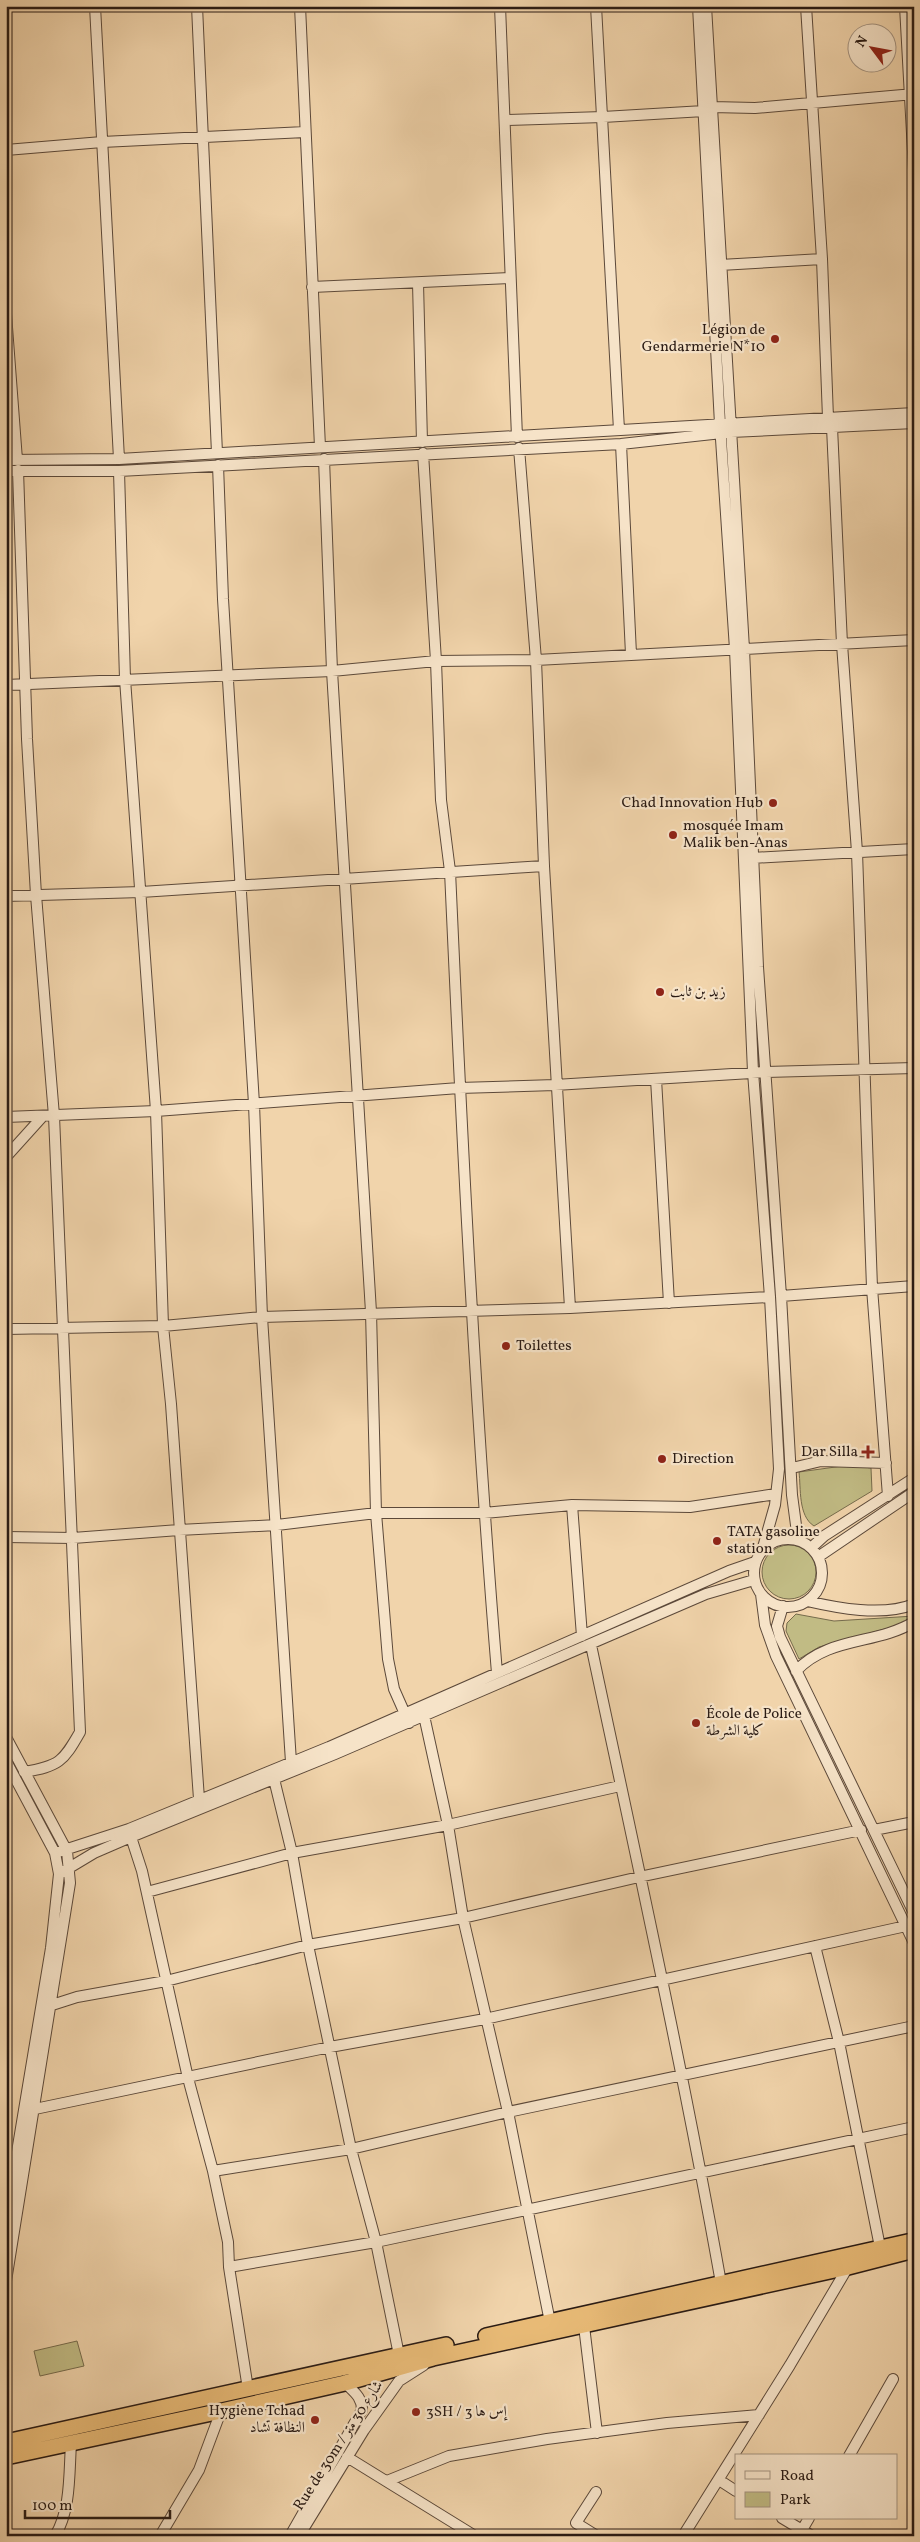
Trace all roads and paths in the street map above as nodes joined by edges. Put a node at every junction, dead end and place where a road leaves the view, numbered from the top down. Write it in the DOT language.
graph roads {
  1 [pos="95,6"];
  2 [pos="197,6"];
  3 [pos="300,6"];
  4 [pos="500,6"];
  5 [pos="596,6"];
  6 [pos="698,6"];
  7 [pos="706,6"];
  8 [pos="806,6"];
  9 [pos="905,6"];
  10 [pos="912,94"];
  11 [pos="810,103"];
  12 [pos="708,109"];
  13 [pos="603,117"];
  14 [pos="506,120"];
  15 [pos="305,132"];
  16 [pos="203,137"];
  17 [pos="102,142"];
  18 [pos="6,150"];
  19 [pos="914,170"];
  20 [pos="822,260"];
  21 [pos="720,265"];
  22 [pos="510,278"];
  23 [pos="418,282"];
  24 [pos="312,287"];
  25 [pos="6,314"];
  26 [pos="914,413"];
  27 [pos="830,422"];
  28 [pos="914,423"];
  29 [pos="726,428"];
  30 [pos="619,430"];
  31 [pos="517,437"];
  32 [pos="621,444"];
  33 [pos="320,447"];
  34 [pos="423,448"];
  35 [pos="519,448"];
  36 [pos="217,453"];
  37 [pos="324,458"];
  38 [pos="119,459"];
  39 [pos="6,460"];
  40 [pos="18,465"];
  41 [pos="218,465"];
  42 [pos="6,471"];
  43 [pos="119,471"];
  44 [pos="914,640"];
  45 [pos="842,644"];
  46 [pos="739,649"];
  47 [pos="630,654"];
  48 [pos="536,660"];
  49 [pos="436,661"];
  50 [pos="332,671"];
  51 [pos="228,674"];
  52 [pos="125,679"];
  53 [pos="25,684"];
  54 [pos="6,685"];
  55 [pos="914,849"];
  56 [pos="857,852"];
  57 [pos="752,858"];
  58 [pos="544,866"];
  59 [pos="450,871"];
  60 [pos="345,881"];
  61 [pos="240,885"];
  62 [pos="141,892"];
  63 [pos="36,895"];
  64 [pos="6,896"];
  65 [pos="914,1068"];
  66 [pos="865,1070"];
  67 [pos="753,1072"];
  68 [pos="766,1072"];
  69 [pos="656,1079"];
  70 [pos="556,1084"];
  71 [pos="460,1088"];
  72 [pos="357,1097"];
  73 [pos="254,1104"];
  74 [pos="6,1109"];
  75 [pos="156,1111"];
  76 [pos="49,1116"];
  77 [pos="6,1117"];
  78 [pos="18,1117"];
  79 [pos="6,1158"];
  80 [pos="914,1286"];
  81 [pos="872,1288"];
  82 [pos="781,1296"];
  83 [pos="770,1297"];
  84 [pos="669,1303"];
  85 [pos="570,1308"];
  86 [pos="471,1309"];
  87 [pos="371,1312"];
  88 [pos="262,1316"];
  89 [pos="163,1326"];
  90 [pos="63,1328"];
  91 [pos="6,1329"];
  92 [pos="886,1463"];
  93 [pos="792,1468"];
  94 [pos="914,1478"];
  95 [pos="914,1492"];
  96 [pos="776,1494"];
  97 [pos="888,1496"];
  98 [pos="572,1505"];
  99 [pos="376,1513"];
  100 [pos="484,1513"];
  101 [pos="277,1525"];
  102 [pos="179,1530"];
  103 [pos="6,1537"];
  104 [pos="73,1538"];
  105 [pos="798,1540"];
  106 [pos="811,1548"];
  107 [pos="762,1551"];
  108 [pos="818,1557"];
  109 [pos="755,1562"];
  110 [pos="754,1580"];
  111 [pos="761,1594"];
  112 [pos="807,1601"];
  113 [pos="914,1604"];
  114 [pos="783,1606"];
  115 [pos="914,1622"];
  116 [pos="582,1636"];
  117 [pos="591,1645"];
  118 [pos="796,1671"];
  119 [pos="497,1673"];
  120 [pos="423,1711"];
  121 [pos="406,1718"];
  122 [pos="6,1737"];
  123 [pos="6,1760"];
  124 [pos="291,1762"];
  125 [pos="24,1772"];
  126 [pos="274,1779"];
  127 [pos="620,1786"];
  128 [pos="199,1799"];
  129 [pos="914,1822"];
  130 [pos="448,1825"];
  131 [pos="861,1830"];
  132 [pos="874,1830"];
  133 [pos="132,1837"];
  134 [pos="67,1851"];
  135 [pos="292,1853"];
  136 [pos="55,1854"];
  137 [pos="70,1866"];
  138 [pos="59,1874"];
  139 [pos="639,1876"];
  140 [pos="147,1892"];
  141 [pos="914,1913"];
  142 [pos="463,1918"];
  143 [pos="906,1926"];
  144 [pos="914,1943"];
  145 [pos="308,1945"];
  146 [pos="815,1946"];
  147 [pos="661,1980"];
  148 [pos="166,1981"];
  149 [pos="52,2005"];
  150 [pos="485,2019"];
  151 [pos="914,2026"];
  152 [pos="839,2042"];
  153 [pos="330,2047"];
  154 [pos="684,2076"];
  155 [pos="188,2078"];
  156 [pos="28,2083"];
  157 [pos="39,2083"];
  158 [pos="35,2109"];
  159 [pos="508,2112"];
  160 [pos="914,2127"];
  161 [pos="860,2139"];
  162 [pos="351,2148"];
  163 [pos="213,2171"];
  164 [pos="702,2172"];
  165 [pos="527,2211"];
  166 [pos="6,2218"];
  167 [pos="914,2240"];
  168 [pos="376,2242"];
  169 [pos="880,2247"];
  170 [pos="914,2250"];
  171 [pos="229,2267"];
  172 [pos="848,2267"];
  173 [pos="6,2281"];
  174 [pos="721,2283"];
  175 [pos="550,2322"];
  176 [pos="584,2326"];
  177 [pos="399,2355"];
  178 [pos="433,2358"];
  179 [pos="894,2379"];
  180 [pos="345,2383"];
  181 [pos="248,2389"];
  182 [pos="221,2412"];
  183 [pos="759,2415"];
  184 [pos="597,2434"];
  185 [pos="6,2442"];
  186 [pos="71,2444"];
  187 [pos="850,2454"];
  188 [pos="347,2456"];
  189 [pos="6,2457"];
  190 [pos="719,2480"];
  191 [pos="387,2481"];
  192 [pos="735,2490"];
  193 [pos="596,2492"];
  194 [pos="785,2520"];
  195 [pos="808,2520"];
  196 [pos="802,2530"];
  197 [pos="55,2536"];
  198 [pos="160,2536"];
  199 [pos="290,2536"];
  200 [pos="298,2536"];
  201 [pos="475,2536"];
  202 [pos="597,2536"];
  203 [pos="683,2536"];
  204 [pos="812,2536"];
  1 -- 17 [label="street"];
  2 -- 16 [label="street"];
  3 -- 15 [label="street"];
  4 -- 14 [label="street"];
  5 -- 13 [label="street"];
  6 -- 12 [label="street"];
  7 -- 12 [label="street"];
  8 -- 11 [label="street"];
  9 -- 10 [label="street"];
  10 -- 11 [label="street"];
  10 -- 19 [label="street"];
  11 -- 12 [label="street"];
  11 -- 20 [label="street"];
  12 -- 13 [label="street"];
  12 -- 21 [label="street"];
  12 -- 29 [label="street"];
  13 -- 14 [label="street"];
  13 -- 30 [label="street"];
  14 -- 22 [label="street"];
  15 -- 16 [label="street"];
  15 -- 24 [label="street"];
  16 -- 17 [label="street"];
  16 -- 36 [label="street"];
  17 -- 18 [label="street"];
  17 -- 38 [label="street"];
  20 -- 21 [label="street"];
  20 -- 27 [label="street"];
  21 -- 29 [label="street"];
  22 -- 23 [label="street"];
  22 -- 31 [label="street"];
  23 -- 24 [label="street"];
  23 -- 34 [label="street"];
  24 -- 33 [label="street"];
  25 -- 40 [label="street"];
  26 -- 27 [label="street"];
  27 -- 28 [label="street"];
  27 -- 29 [label="street"];
  27 -- 45 [label="street"];
  29 -- 30 [label="street"];
  29 -- 32 [label="street"];
  29 -- 46 [label="street"];
  30 -- 31 [label="street"];
  31 -- 34 [label="street"];
  32 -- 35 [label="street"];
  32 -- 47 [label="street"];
  33 -- 34 [label="street"];
  33 -- 36 [label="street"];
  34 -- 35 [label="street"];
  34 -- 37 [label="street"];
  34 -- 49 [label="street"];
  35 -- 48 [label="street"];
  36 -- 38 [label="street"];
  37 -- 41 [label="street"];
  37 -- 50 [label="street"];
  38 -- 40 [label="street"];
  39 -- 40 [label="street"];
  40 -- 42 [label="street"];
  40 -- 43 [label="street"];
  40 -- 53 [label="street"];
  41 -- 43 [label="street"];
  41 -- 51 [label="street"];
  43 -- 52 [label="street"];
  44 -- 45 [label="street"];
  45 -- 46 [label="street"];
  45 -- 56 [label="street"];
  46 -- 47 [label="street"];
  46 -- 57 [label="street"];
  46 -- 67 [label="street"];
  47 -- 48 [label="street"];
  48 -- 49 [label="street"];
  48 -- 58 [label="street"];
  49 -- 50 [label="street"];
  49 -- 59 [label="street"];
  50 -- 51 [label="street"];
  50 -- 60 [label="street"];
  51 -- 52 [label="street"];
  51 -- 61 [label="street"];
  52 -- 53 [label="street"];
  52 -- 62 [label="street"];
  53 -- 54 [label="street"];
  53 -- 63 [label="street"];
  55 -- 56 [label="street"];
  56 -- 57 [label="street"];
  56 -- 66 [label="street"];
  57 -- 68 [label="street"];
  58 -- 59 [label="street"];
  58 -- 70 [label="street"];
  59 -- 60 [label="street"];
  59 -- 71 [label="street"];
  60 -- 61 [label="street"];
  60 -- 72 [label="street"];
  61 -- 62 [label="street"];
  61 -- 73 [label="street"];
  62 -- 63 [label="street"];
  62 -- 75 [label="street"];
  63 -- 64 [label="street"];
  63 -- 76 [label="street"];
  65 -- 66 [label="street"];
  66 -- 68 [label="street"];
  66 -- 81 [label="street"];
  67 -- 68 [label="street"];
  67 -- 69 [label="street"];
  67 -- 83 [label="street"];
  68 -- 82 [label="street"];
  69 -- 70 [label="street"];
  69 -- 84 [label="street"];
  70 -- 71 [label="street"];
  70 -- 85 [label="street"];
  71 -- 72 [label="street"];
  71 -- 86 [label="street"];
  72 -- 73 [label="street"];
  72 -- 87 [label="street"];
  73 -- 75 [label="street"];
  73 -- 88 [label="street"];
  74 -- 78 [label="street"];
  75 -- 76 [label="street"];
  75 -- 89 [label="street"];
  76 -- 78 [label="street"];
  76 -- 79 [label="street"];
  76 -- 90 [label="street"];
  77 -- 78 [label="street"];
  80 -- 81 [label="street"];
  81 -- 82 [label="street"];
  81 -- 92 [label="street"];
  82 -- 93 [label="street"];
  83 -- 84 [label="street"];
  83 -- 96 [label="street"];
  84 -- 85 [label="street"];
  85 -- 86 [label="street"];
  86 -- 87 [label="street"];
  86 -- 100 [label="street"];
  87 -- 88 [label="street"];
  87 -- 99 [label="street"];
  88 -- 89 [label="street"];
  88 -- 101 [label="street"];
  89 -- 90 [label="street"];
  89 -- 102 [label="street"];
  90 -- 91 [label="street"];
  90 -- 104 [label="street"];
  92 -- 93 [label="street"];
  92 -- 97 [label="street"];
  93 -- 105 [label="street"];
  94 -- 97 [label="street"];
  95 -- 108 [label="street"];
  96 -- 98 [label="street"];
  96 -- 107 [label="street"];
  97 -- 106 [label="street"];
  98 -- 100 [label="street"];
  98 -- 116 [label="street"];
  99 -- 100 [label="street"];
  99 -- 101 [label="street"];
  99 -- 121 [label="street"];
  100 -- 119 [label="street"];
  101 -- 102 [label="street"];
  101 -- 124 [label="street"];
  102 -- 104 [label="street"];
  102 -- 128 [label="street"];
  103 -- 104 [label="street"];
  104 -- 125 [label="street"];
  105 -- 106 [label="street"];
  105 -- 107 [label="street"];
  106 -- 108 [label="street"];
  107 -- 109 [label="street"];
  108 -- 112 [label="street"];
  109 -- 110 [label="street"];
  109 -- 116 [label="street"];
  110 -- 111 [label="street"];
  110 -- 117 [label="street"];
  111 -- 114 [label="street"];
  111 -- 131 [label="street"];
  112 -- 113 [label="street"];
  112 -- 114 [label="street"];
  114 -- 118 [label="street"];
  115 -- 118 [label="street"];
  116 -- 119 [label="street"];
  117 -- 120 [label="street"];
  117 -- 127 [label="street"];
  118 -- 132 [label="street"];
  119 -- 120 [label="street"];
  120 -- 121 [label="street"];
  120 -- 130 [label="street"];
  121 -- 124 [label="street"];
  121 -- 126 [label="street"];
  122 -- 125 [label="street"];
  123 -- 136 [label="street"];
  124 -- 128 [label="street"];
  125 -- 134 [label="street"];
  126 -- 133 [label="street"];
  126 -- 135 [label="street"];
  127 -- 130 [label="street"];
  127 -- 139 [label="street"];
  128 -- 134 [label="street"];
  129 -- 132 [label="street"];
  130 -- 135 [label="street"];
  130 -- 142 [label="street"];
  131 -- 139 [label="street"];
  131 -- 143 [label="street"];
  132 -- 141 [label="street"];
  133 -- 137 [label="street"];
  133 -- 140 [label="street"];
  134 -- 136 [label="street"];
  134 -- 137 [label="street"];
  135 -- 140 [label="street"];
  135 -- 145 [label="street"];
  136 -- 138 [label="street"];
  137 -- 138 [label="street"];
  137 -- 149 [label="street"];
  138 -- 156 [label="street"];
  139 -- 142 [label="street"];
  139 -- 147 [label="street"];
  140 -- 148 [label="street"];
  142 -- 145 [label="street"];
  142 -- 150 [label="street"];
  143 -- 144 [label="street"];
  143 -- 146 [label="street"];
  145 -- 148 [label="street"];
  145 -- 153 [label="street"];
  146 -- 147 [label="street"];
  146 -- 152 [label="street"];
  147 -- 150 [label="street"];
  147 -- 154 [label="street"];
  148 -- 149 [label="street"];
  148 -- 155 [label="street"];
  149 -- 157 [label="street"];
  150 -- 153 [label="street"];
  150 -- 159 [label="street"];
  151 -- 152 [label="street"];
  152 -- 154 [label="street"];
  152 -- 161 [label="street"];
  153 -- 155 [label="street"];
  153 -- 162 [label="street"];
  154 -- 159 [label="street"];
  154 -- 164 [label="street"];
  155 -- 158 [label="street"];
  155 -- 163 [label="street"];
  156 -- 157 [label="street"];
  156 -- 166 [label="street"];
  157 -- 158 [label="street"];
  158 -- 173 [label="street"];
  159 -- 162 [label="street"];
  159 -- 165 [label="street"];
  160 -- 161 [label="street"];
  161 -- 164 [label="street"];
  161 -- 169 [label="street"];
  162 -- 163 [label="street"];
  162 -- 168 [label="street"];
  163 -- 171 [label="street"];
  164 -- 165 [label="street"];
  164 -- 174 [label="street"];
  165 -- 168 [label="street"];
  165 -- 175 [label="street"];
  167 -- 169 [label="highway"];
  168 -- 171 [label="street"];
  168 -- 177 [label="street"];
  169 -- 174 [label="highway"];
  170 -- 172 [label="highway"];
  171 -- 181 [label="street"];
  172 -- 176 [label="highway"];
  172 -- 183 [label="street"];
  174 -- 175 [label="highway"];
  175 -- 177 [label="highway"];
  176 -- 178 [label="highway"];
  176 -- 184 [label="street"];
  177 -- 181 [label="highway"];
  178 -- 180 [label="highway"];
  178 -- 188 [label="street, Rue de 30m / شارع 30 متر"];
  179 -- 187 [label="street"];
  180 -- 182 [label="highway"];
  180 -- 199 [label="street"];
  181 -- 185 [label="highway"];
  182 -- 186 [label="highway"];
  182 -- 198 [label="street"];
  183 -- 184 [label="street"];
  183 -- 190 [label="street"];
  184 -- 191 [label="street"];
  186 -- 189 [label="highway"];
  186 -- 197 [label="street"];
  188 -- 191 [label="street"];
  188 -- 200 [label="street, Rue de 30m / شارع 30 متر"];
  190 -- 192 [label="street"];
  190 -- 203 [label="street"];
  191 -- 201 [label="street"];
  193 -- 202 [label="street"];
  194 -- 196 [label="street"];
  195 -- 196 [label="street"];
  196 -- 204 [label="street"];
}
